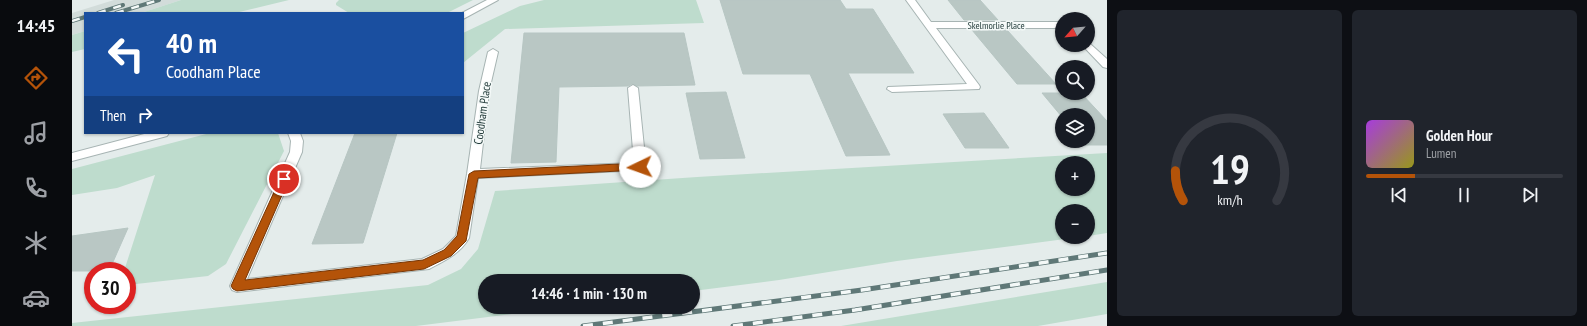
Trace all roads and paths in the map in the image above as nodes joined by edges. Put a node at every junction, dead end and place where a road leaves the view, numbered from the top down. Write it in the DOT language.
graph roads {
  1 [pos="494,0"];
  2 [pos="910,0"];
  3 [pos="464,15"];
  4 [pos="930,25"];
  5 [pos="1055,25"];
  6 [pos="493,52"];
  7 [pos="1094,52"];
  8 [pos="1107,65"];
  9 [pos="633,88"];
  10 [pos="892,89"];
  11 [pos="159,134"];
  12 [pos="294,134"];
  13 [pos="72,157"];
  14 [pos="474,174"];
  1 -- 3 [label="street"];
  2 -- 4 [label="street"];
  4 -- 5 [label="street, Skelmorlie Place"];
  4 -- 10 [label="street"];
  6 -- 14 [label="street, Coodham Place"];
  7 -- 8 [label="street"];
  9 -- 14 [label="street"];
  11 -- 13 [label="street"];
  12 -- 14 [label="street, Coodham Place"];
}
